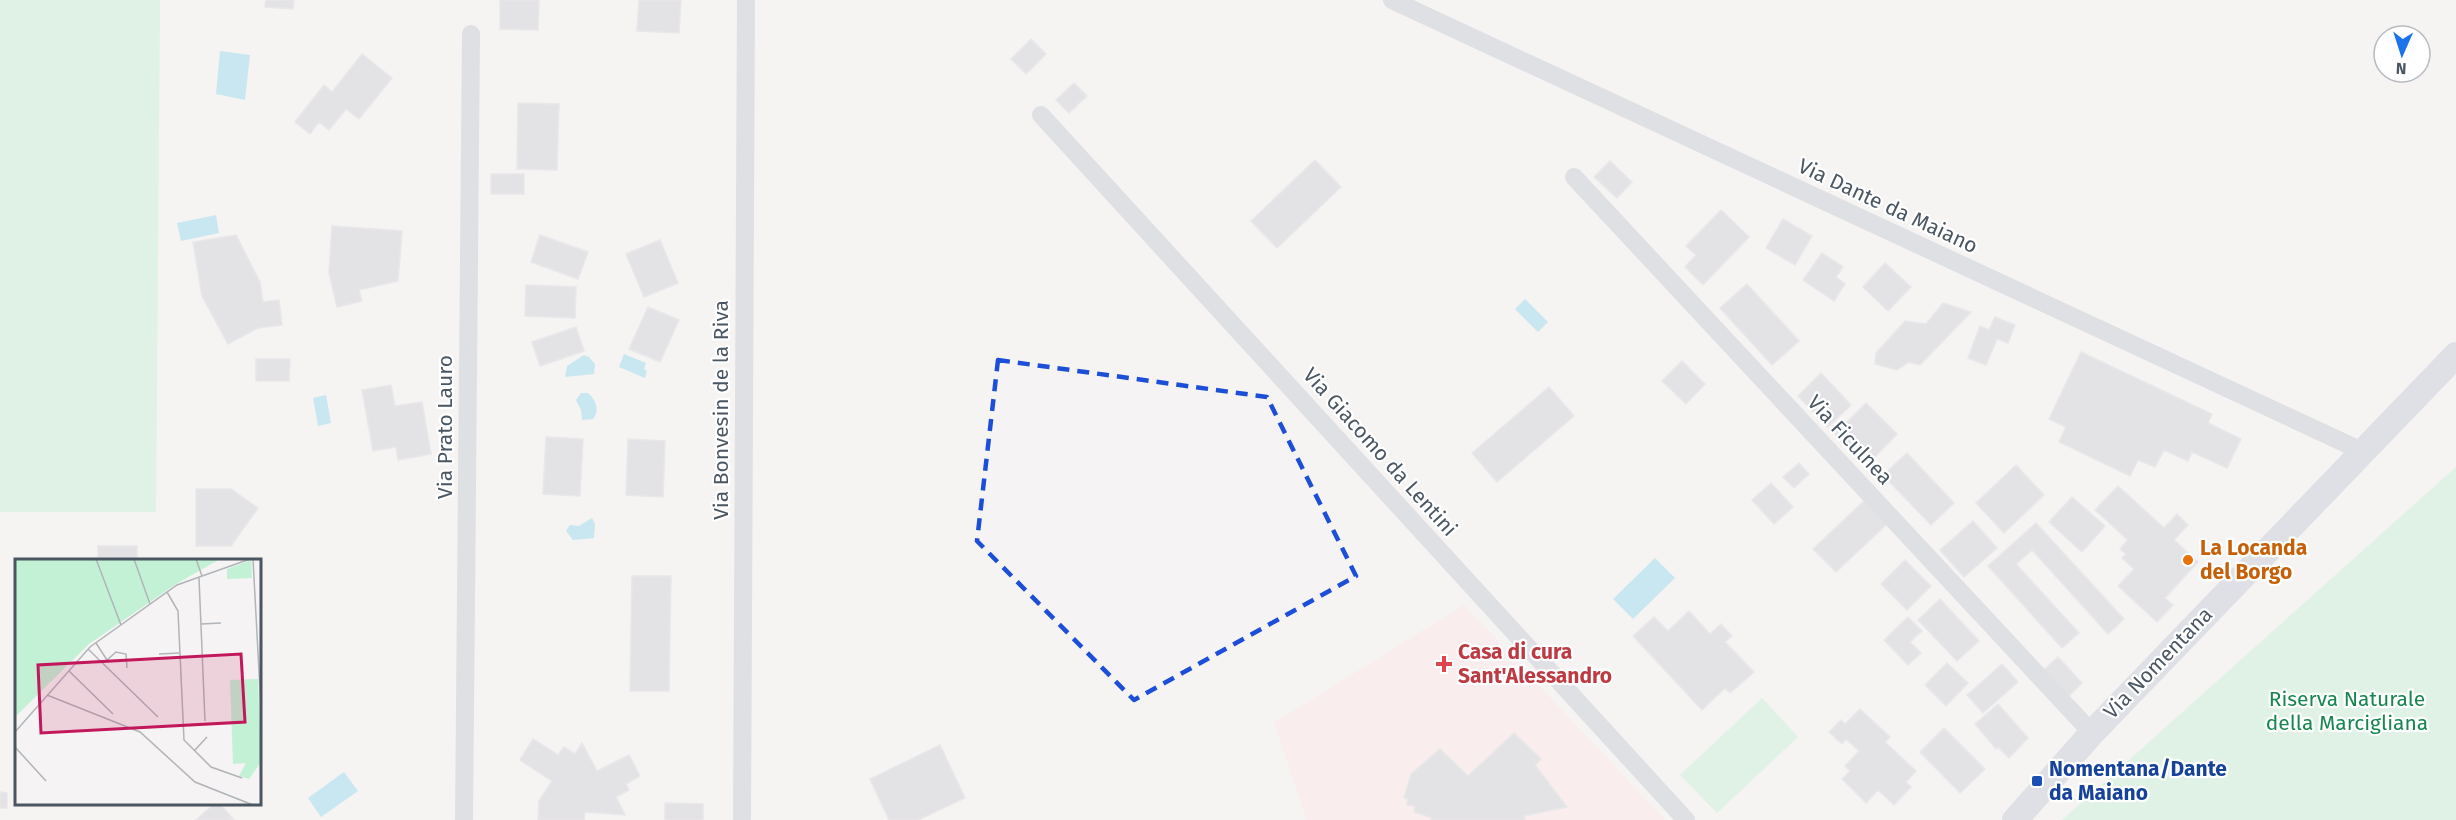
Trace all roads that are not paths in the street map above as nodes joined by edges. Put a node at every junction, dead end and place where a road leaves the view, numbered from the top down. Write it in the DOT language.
graph roads {
  1 [pos="746,0"];
  2 [pos="1392,0"];
  3 [pos="471,34"];
  4 [pos="1041,115"];
  5 [pos="1574,177"];
  6 [pos="2456,355"];
  7 [pos="2364,452"];
  8 [pos="2092,733"];
  9 [pos="464,820"];
  10 [pos="742,820"];
  11 [pos="1686,820"];
  12 [pos="2015,820"];
  1 -- 10 [label="street, Via Bonvesin de la Riva"];
  2 -- 7 [label="street, Via Dante da Maiano"];
  3 -- 9 [label="street, Via Prato Lauro"];
  4 -- 11 [label="street, Via Giacomo da Lentini"];
  5 -- 8 [label="street, Via Ficulnea"];
  6 -- 7 [label="main road, Via Nomentana"];
  7 -- 8 [label="main road, Via Nomentana"];
  8 -- 12 [label="main road, Via Nomentana"];
}
